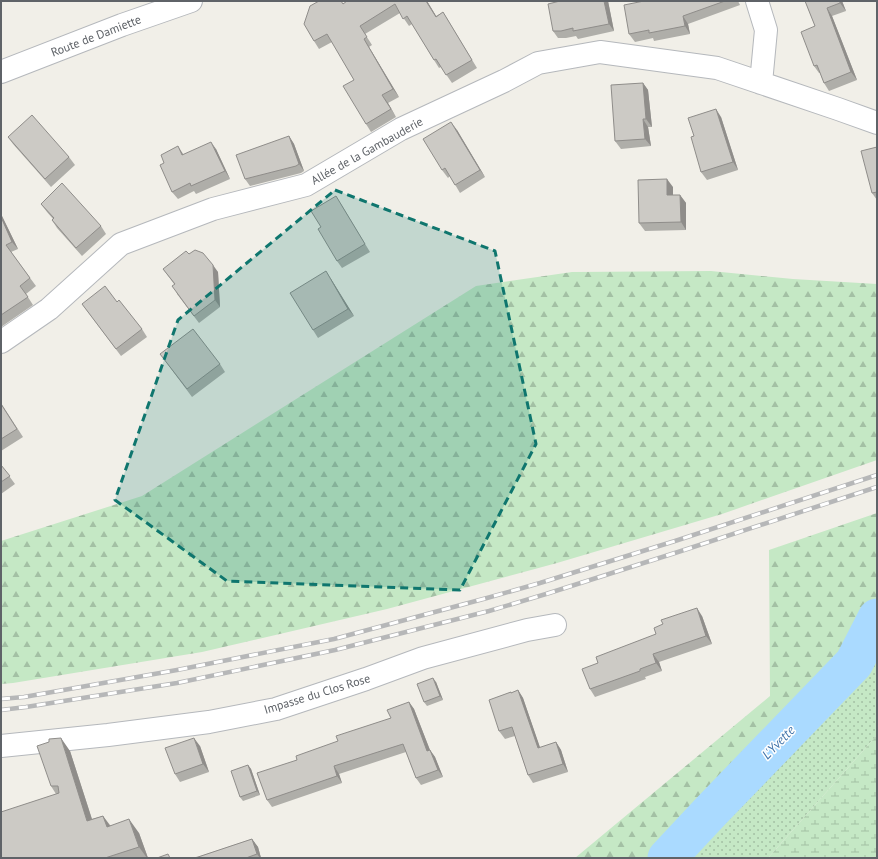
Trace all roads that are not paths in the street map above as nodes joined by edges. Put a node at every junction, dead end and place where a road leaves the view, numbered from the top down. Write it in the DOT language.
graph roads {
  1 [pos="191,1"];
  2 [pos="757,1"];
  3 [pos="1,72"];
  4 [pos="760,83"];
  5 [pos="877,123"];
  6 [pos="1,342"];
  7 [pos="555,625"];
  8 [pos="1,746"];
  1 -- 3 [label="street, Route de Damiette"];
  2 -- 4 [label="street"];
  4 -- 5 [label="street, Allée de la Gambauderie"];
  4 -- 6 [label="street, Allée de la Gambauderie"];
  7 -- 8 [label="street, Impasse du Clos Rose"];
}
